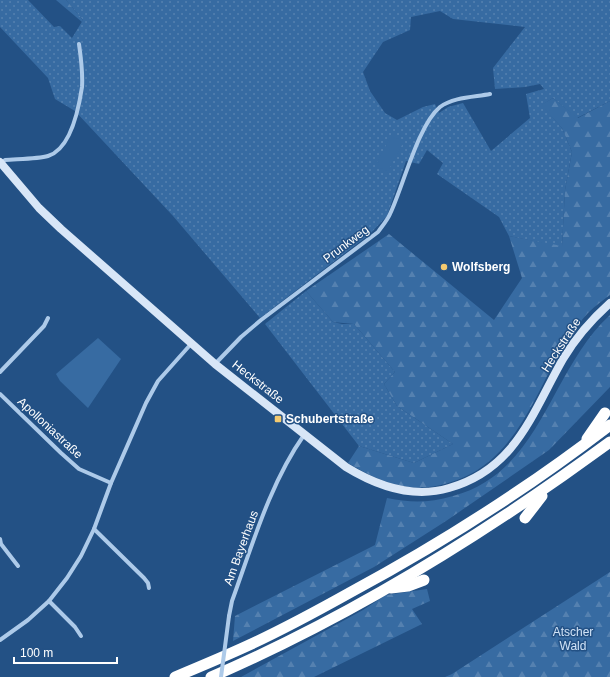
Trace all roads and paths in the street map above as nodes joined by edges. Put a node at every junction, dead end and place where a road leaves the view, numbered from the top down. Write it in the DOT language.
graph roads {
  1 [pos="79,44"];
  2 [pos="490,94"];
  3 [pos="0,163"];
  4 [pos="610,303"];
  5 [pos="48,318"];
  6 [pos="190,344"];
  7 [pos="215,364"];
  8 [pos="0,372"];
  9 [pos="0,394"];
  10 [pos="605,413"];
  11 [pos="610,425"];
  12 [pos="304,435"];
  13 [pos="610,442"];
  14 [pos="583,446"];
  15 [pos="112,483"];
  16 [pos="550,486"];
  17 [pos="525,518"];
  18 [pos="94,529"];
  19 [pos="0,539"];
  20 [pos="18,566"];
  21 [pos="424,580"];
  22 [pos="149,588"];
  23 [pos="384,589"];
  24 [pos="49,600"];
  25 [pos="81,636"];
  26 [pos="0,640"];
  27 [pos="175,677"];
  28 [pos="211,677"];
  29 [pos="221,677"];
  1 -- 3 [label="street, Heckstraße"];
  2 -- 7 [label="street, Prunkweg"];
  3 -- 6 [label="main road, Heckstraße"];
  4 -- 12 [label="main road, Heckstraße"];
  5 -- 8 [label="street"];
  6 -- 7 [label="main road, Heckstraße"];
  6 -- 15 [label="street"];
  7 -- 12 [label="main road, Heckstraße"];
  9 -- 15 [label="street, Apolloniastraße"];
  10 -- 14 [label="highway"];
  11 -- 14 [label="highway"];
  12 -- 29 [label="street, Am Bayerhaus, bridge"];
  13 -- 16 [label="highway"];
  14 -- 27 [label="highway"];
  15 -- 18 [label="street"];
  16 -- 17 [label="highway"];
  16 -- 23 [label="highway"];
  18 -- 22 [label="street"];
  18 -- 24 [label="street"];
  19 -- 20 [label="street"];
  21 -- 23 [label="highway"];
  23 -- 28 [label="highway"];
  24 -- 25 [label="street"];
  24 -- 26 [label="street"];
}
